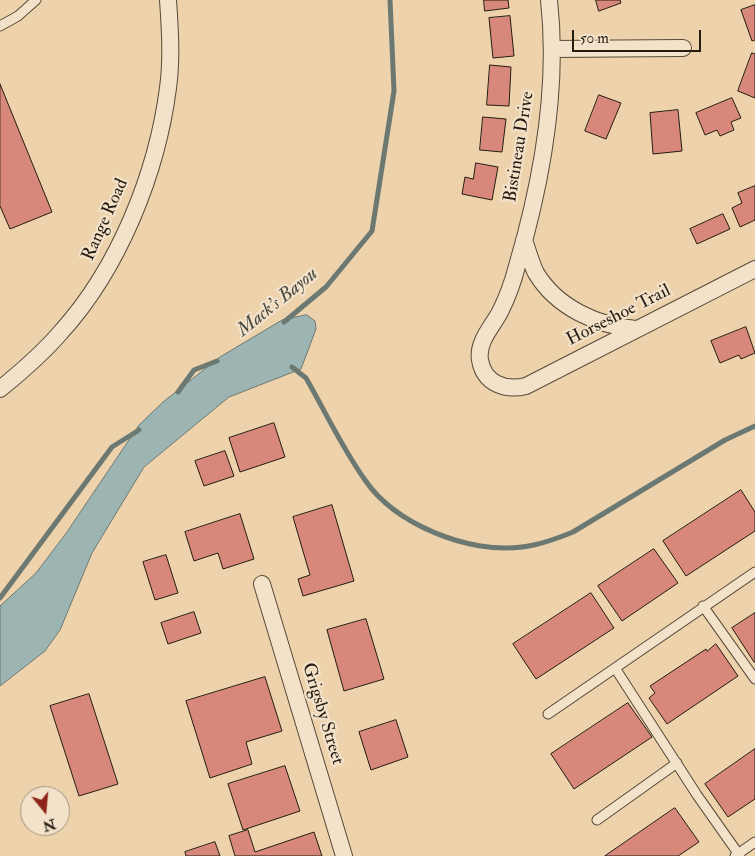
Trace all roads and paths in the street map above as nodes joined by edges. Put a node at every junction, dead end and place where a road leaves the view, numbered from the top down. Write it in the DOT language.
graph roads {
  1 [pos="36,0"];
  2 [pos="168,0"];
  3 [pos="549,0"];
  4 [pos="0,26"];
  5 [pos="552,48"];
  6 [pos="683,48"];
  7 [pos="524,240"];
  8 [pos="755,270"];
  9 [pos="636,329"];
  10 [pos="499,386"];
  11 [pos="0,390"];
  12 [pos="755,572"];
  13 [pos="262,584"];
  14 [pos="703,606"];
  15 [pos="615,668"];
  16 [pos="755,679"];
  17 [pos="548,714"];
  18 [pos="678,763"];
  19 [pos="597,820"];
  20 [pos="755,842"];
  21 [pos="738,855"];
  22 [pos="344,856"];
  1 -- 4 [label="lane"];
  2 -- 11 [label="street, Range Road"];
  3 -- 5 [label="street, Bistineau Drive"];
  5 -- 6 [label="street"];
  5 -- 7 [label="street, Bistineau Drive"];
  7 -- 9 [label="street"];
  7 -- 10 [label="street, Bistineau Drive"];
  8 -- 9 [label="street, Horseshoe Trail"];
  9 -- 10 [label="street, Horseshoe Trail"];
  12 -- 14 [label="lane"];
  13 -- 22 [label="street, Grigsby Street"];
  14 -- 15 [label="lane"];
  14 -- 16 [label="lane"];
  15 -- 17 [label="lane"];
  15 -- 18 [label="lane"];
  18 -- 19 [label="lane"];
  18 -- 21 [label="lane"];
  20 -- 21 [label="lane"];
}
